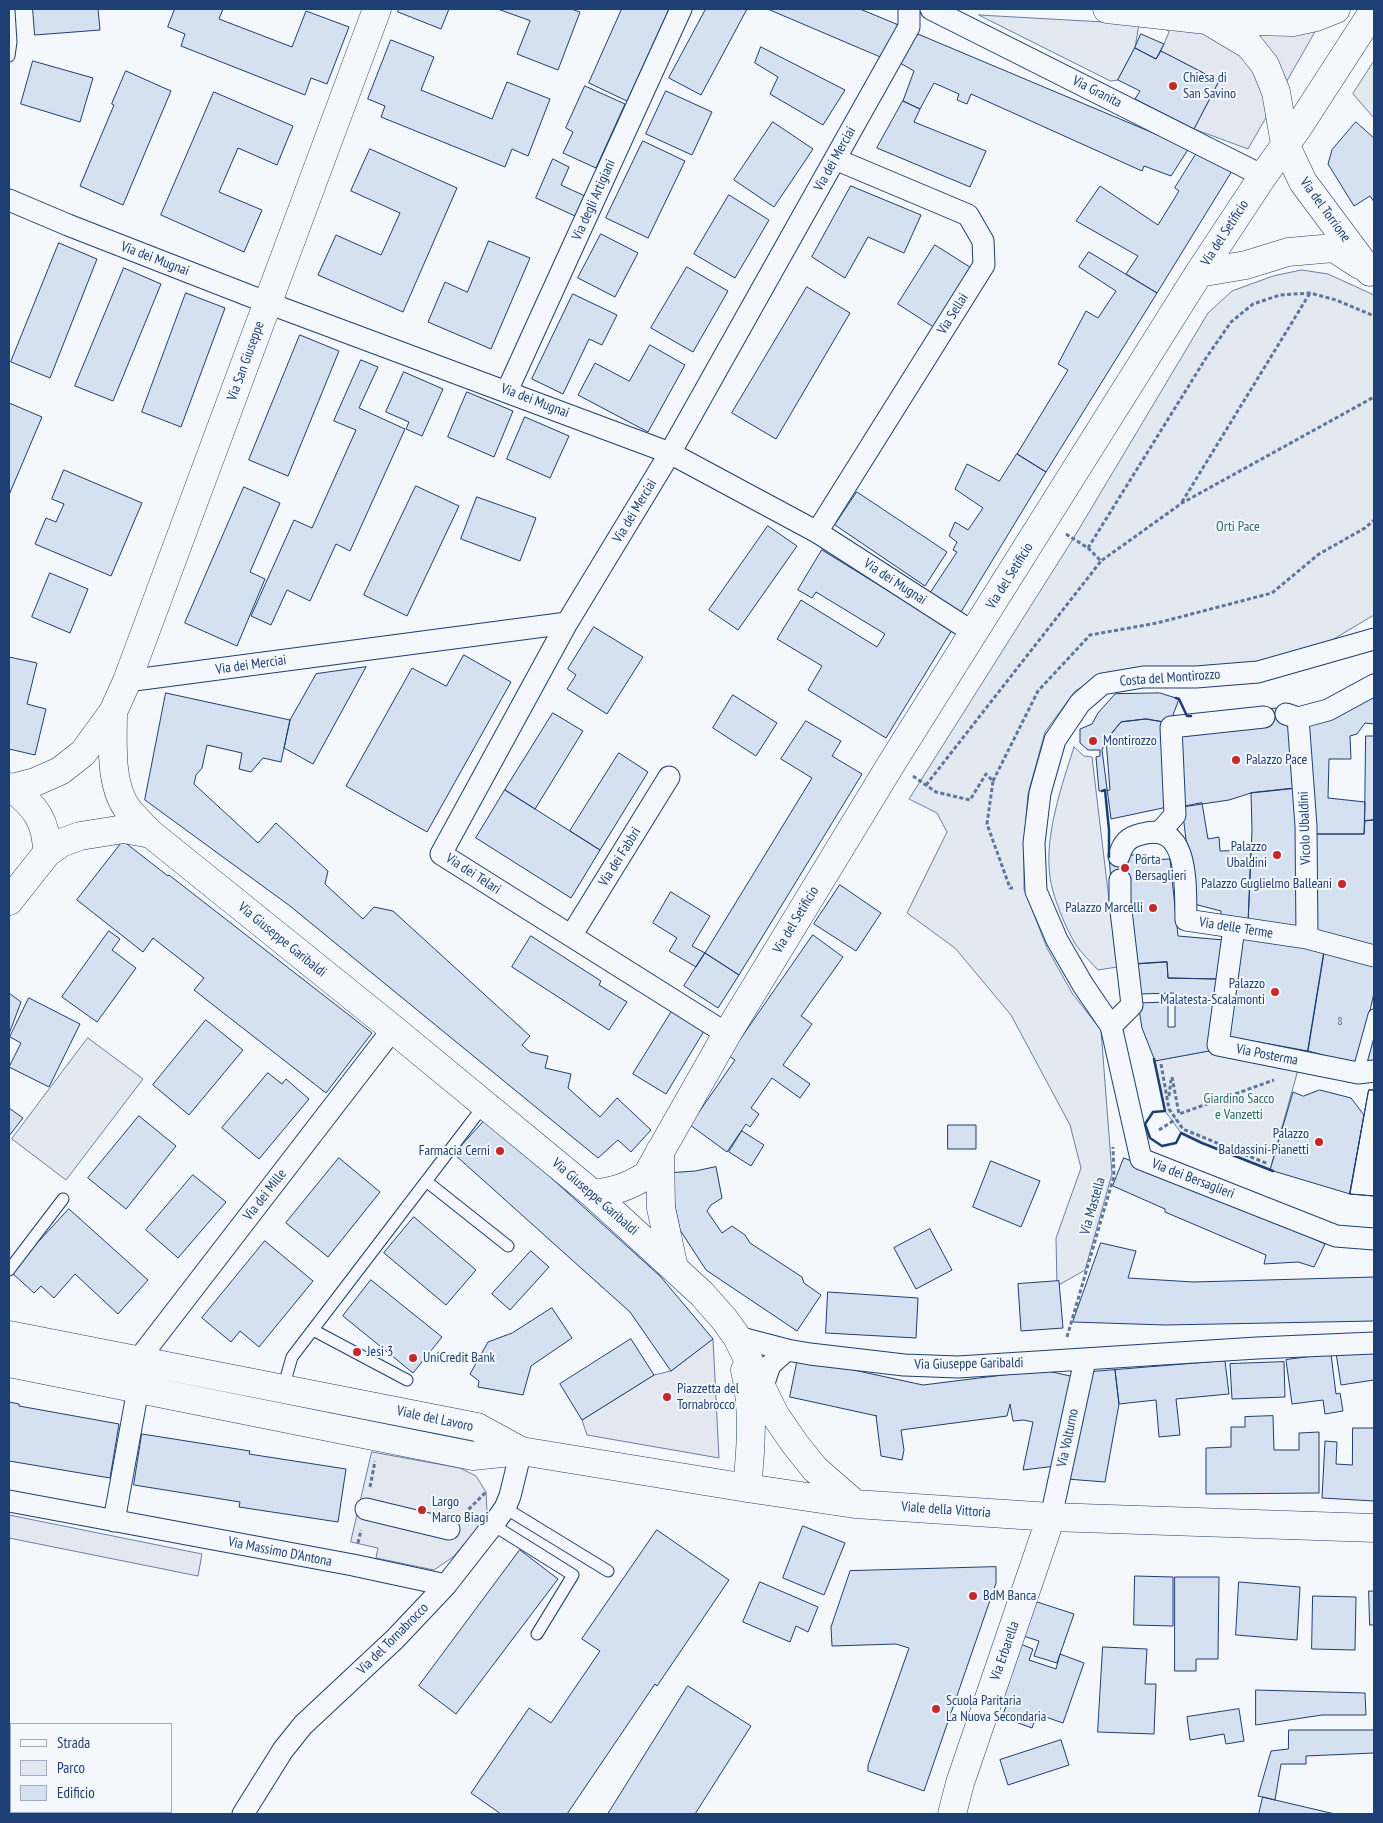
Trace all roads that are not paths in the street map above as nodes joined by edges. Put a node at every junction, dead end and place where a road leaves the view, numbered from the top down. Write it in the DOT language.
graph roads {
  1 [pos="377,9"];
  2 [pos="682,9"];
  3 [pos="909,9"];
  4 [pos="931,9"];
  5 [pos="1107,9"];
  6 [pos="1336,9"];
  7 [pos="1374,10"];
  8 [pos="9,11"];
  9 [pos="1207,20"];
  10 [pos="9,56"];
  11 [pos="1285,144"];
  12 [pos="835,159"];
  13 [pos="1263,176"];
  14 [pos="9,200"];
  15 [pos="1199,273"];
  16 [pos="1372,273"];
  17 [pos="268,303"];
  18 [pos="507,391"];
  19 [pos="670,452"];
  20 [pos="817,532"];
  21 [pos="567,623"];
  22 [pos="974,632"];
  23 [pos="1374,639"];
  24 [pos="127,681"];
  25 [pos="1374,686"];
  26 [pos="113,712"];
  27 [pos="1264,717"];
  28 [pos="669,777"];
  29 [pos="11,788"];
  30 [pos="1160,832"];
  31 [pos="151,834"];
  32 [pos="47,853"];
  33 [pos="1119,856"];
  34 [pos="1120,880"];
  35 [pos="9,901"];
  36 [pos="1234,928"];
  37 [pos="571,936"];
  38 [pos="1307,938"];
  39 [pos="1374,956"];
  40 [pos="1374,1016"];
  41 [pos="1111,1026"];
  42 [pos="393,1029"];
  43 [pos="727,1034"];
  44 [pos="1366,1072"];
  45 [pos="485,1104"];
  46 [pos="660,1151"];
  47 [pos="426,1182"];
  48 [pos="593,1194"];
  49 [pos="63,1200"];
  50 [pos="1374,1239"];
  51 [pos="508,1246"];
  52 [pos="674,1268"];
  53 [pos="9,1270"];
  54 [pos="313,1330"];
  55 [pos="9,1335"];
  56 [pos="737,1337"];
  57 [pos="1374,1343"];
  58 [pos="787,1350"];
  59 [pos="138,1360"];
  60 [pos="1085,1360"];
  61 [pos="9,1364"];
  62 [pos="407,1380"];
  63 [pos="283,1388"];
  64 [pos="138,1389"];
  65 [pos="762,1390"];
  66 [pos="521,1450"];
  67 [pos="747,1488"];
  68 [pos="9,1501"];
  69 [pos="855,1504"];
  70 [pos="366,1509"];
  71 [pos="499,1516"];
  72 [pos="1051,1517"];
  73 [pos="114,1520"];
  74 [pos="1374,1528"];
  75 [pos="449,1529"];
  76 [pos="608,1571"];
  77 [pos="446,1585"];
  78 [pos="537,1634"];
  79 [pos="243,1814"];
  80 [pos="952,1814"];
  1 -- 17 [label="main road, Via San Giuseppe"];
  2 -- 18 [label="street, Via degli Artigiani"];
  3 -- 12 [label="street, Via dei Merciai"];
  4 -- 13 [label="street, Via Granita"];
  5 -- 9 [label="main road"];
  6 -- 9 [label="main road"];
  7 -- 11 [label="main road, Via del Setificio"];
  8 -- 10 [label="lane"];
  9 -- 11 [label="main road, Via del Torrione"];
  11 -- 13 [label="main road, Via del Setificio"];
  11 -- 16 [label="main road, Via del Torrione"];
  12 -- 19 [label="street, Via dei Merciai"];
  12 -- 20 [label="street, Via Sellai"];
  13 -- 15 [label="main road, Via del Setificio"];
  14 -- 17 [label="street, Via dei Mugnai"];
  15 -- 16 [label="main road, Via del Torrione"];
  15 -- 22 [label="main road, Via del Setificio"];
  17 -- 18 [label="street, Via dei Mugnai"];
  17 -- 24 [label="main road, Via San Giuseppe"];
  18 -- 19 [label="street, Via dei Mugnai"];
  19 -- 20 [label="street, Via dei Mugnai"];
  19 -- 21 [label="street, Via dei Merciai"];
  20 -- 22 [label="street, Via dei Mugnai"];
  21 -- 24 [label="street, Via dei Merciai"];
  21 -- 37 [label="street, Via dei Telari"];
  22 -- 43 [label="main road, Via del Setificio"];
  23 -- 41 [label="street, Costa del Montirozzo"];
  24 -- 26 [label="main road, Via San Giuseppe"];
  25 -- 38 [label="street, Vicolo Ubaldini"];
  26 -- 29 [label="main road"];
  26 -- 31 [label="main road, Via Giuseppe Garibaldi"];
  27 -- 30 [label="street"];
  28 -- 37 [label="street, Via dei Fabbri"];
  29 -- 32 [label="main road"];
  30 -- 33 [label="street"];
  30 -- 36 [label="street, Via delle Terme"];
  31 -- 32 [label="main road"];
  31 -- 42 [label="main road, Via Giuseppe Garibaldi"];
  32 -- 35 [label="main road"];
  34 -- 41 [label="street"];
  36 -- 38 [label="street, Via delle Terme"];
  36 -- 44 [label="street, Via Posterma"];
  37 -- 43 [label="street, Via dei Telari"];
  38 -- 39 [label="street, Via delle Terme"];
  40 -- 44 [label="lane"];
  41 -- 50 [label="street, Via dei Bersaglieri"];
  42 -- 45 [label="main road, Via Giuseppe Garibaldi"];
  42 -- 59 [label="street, Via dei Mille"];
  43 -- 46 [label="main road, Via del Setificio"];
  45 -- 47 [label="lane"];
  45 -- 48 [label="main road, Via Giuseppe Garibaldi"];
  46 -- 48 [label="main road, Via del Setificio"];
  46 -- 52 [label="main road"];
  47 -- 51 [label="lane"];
  47 -- 54 [label="lane"];
  48 -- 52 [label="main road, Via Giuseppe Garibaldi"];
  49 -- 53 [label="lane"];
  52 -- 56 [label="main road, Via Giuseppe Garibaldi"];
  54 -- 62 [label="lane"];
  54 -- 63 [label="lane"];
  55 -- 59 [label="main road, Viale del Lavoro"];
  56 -- 58 [label="street, Via Giuseppe Garibaldi"];
  56 -- 65 [label="main road"];
  56 -- 67 [label="main road"];
  57 -- 60 [label="street, Via Giuseppe Garibaldi"];
  58 -- 60 [label="street, Via Giuseppe Garibaldi"];
  58 -- 65 [label="street"];
  59 -- 63 [label="main road, Viale del Lavoro"];
  60 -- 72 [label="street, Via Volturno"];
  61 -- 64 [label="main road, Viale del Lavoro"];
  63 -- 66 [label="main road, Viale del Lavoro"];
  64 -- 66 [label="main road, Viale del Lavoro"];
  64 -- 73 [label="street"];
  65 -- 69 [label="main road"];
  66 -- 67 [label="main road, Viale della Vittoria"];
  66 -- 71 [label="street, Via del Tornabrocco"];
  67 -- 69 [label="main road, Viale della Vittoria"];
  68 -- 73 [label="street, Via Massimo D'Antona"];
  69 -- 72 [label="main road, Viale della Vittoria"];
  70 -- 75 [label="street"];
  71 -- 76 [label="lane"];
  71 -- 77 [label="street, Via del Tornabrocco"];
  71 -- 78 [label="lane"];
  72 -- 74 [label="main road, Viale della Vittoria"];
  72 -- 80 [label="main road, Via Erbarella"];
  73 -- 77 [label="street, Via Massimo D'Antona"];
  77 -- 79 [label="street, Via del Tornabrocco"];
}
